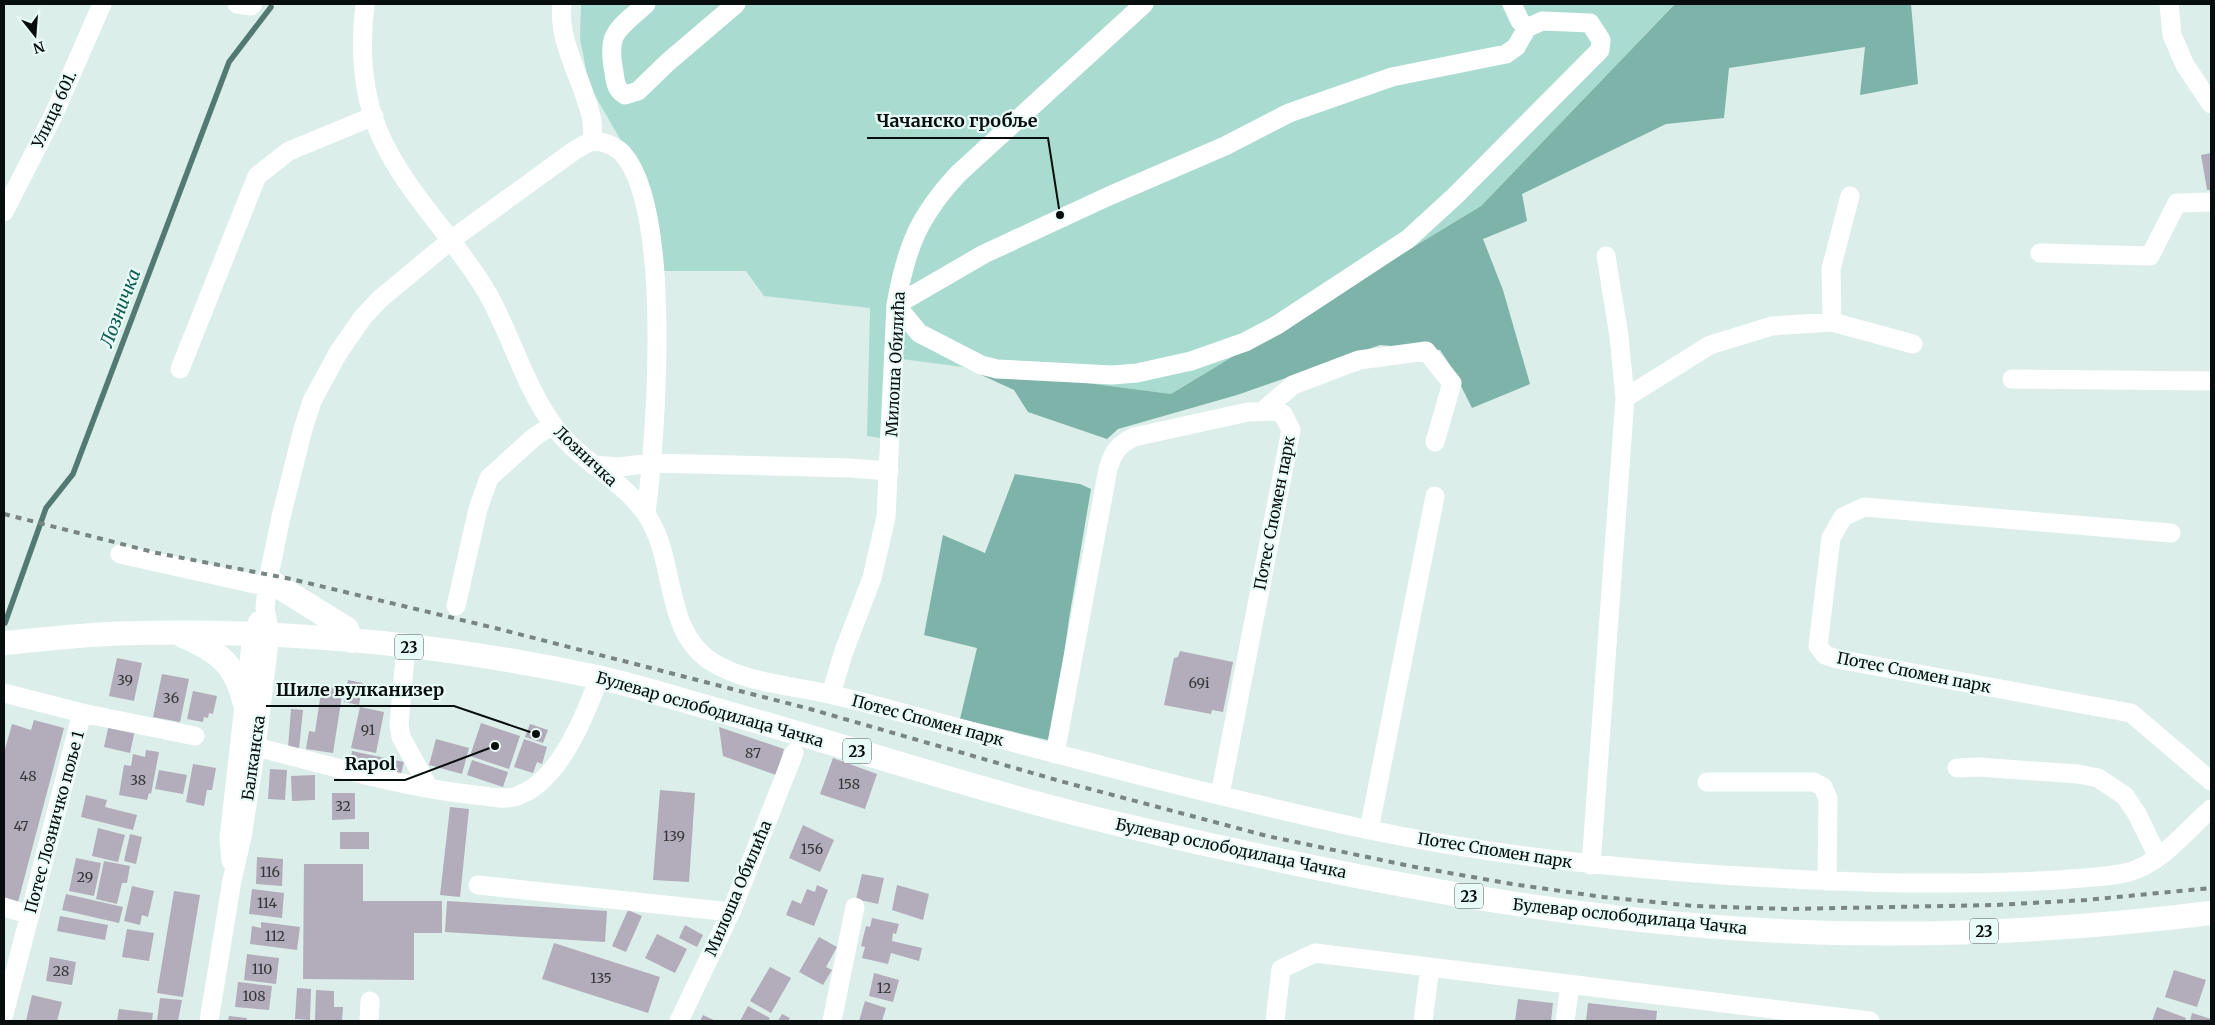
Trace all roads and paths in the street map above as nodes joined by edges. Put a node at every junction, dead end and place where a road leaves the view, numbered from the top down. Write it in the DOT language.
graph roads {
  1 [pos="102,4"];
  2 [pos="237,4"];
  3 [pos="253,4"];
  4 [pos="365,4"];
  5 [pos="562,4"];
  6 [pos="646,4"];
  7 [pos="736,4"];
  8 [pos="1512,4"];
  9 [pos="2169,4"];
  10 [pos="1137,7"];
  11 [pos="1527,28"];
  12 [pos="2211,104"];
  13 [pos="374,116"];
  14 [pos="592,140"];
  15 [pos="1850,196"];
  16 [pos="2211,202"];
  17 [pos="4,212"];
  18 [pos="451,240"];
  19 [pos="2040,253"];
  20 [pos="1606,256"];
  21 [pos="896,306"];
  22 [pos="1832,322"];
  23 [pos="1913,344"];
  24 [pos="180,369"];
  25 [pos="2012,379"];
  26 [pos="2211,381"];
  27 [pos="1625,398"];
  28 [pos="1264,410"];
  29 [pos="552,425"];
  30 [pos="1435,442"];
  31 [pos="652,463"];
  32 [pos="593,465"];
  33 [pos="889,472"];
  34 [pos="1435,496"];
  35 [pos="646,514"];
  36 [pos="2171,533"];
  37 [pos="120,554"];
  38 [pos="268,584"];
  39 [pos="456,606"];
  40 [pos="174,633"];
  41 [pos="261,635"];
  42 [pos="352,641"];
  43 [pos="4,643"];
  44 [pos="406,647"];
  45 [pos="599,678"];
  46 [pos="4,693"];
  47 [pos="830,694"];
  48 [pos="245,704"];
  49 [pos="82,713"];
  50 [pos="195,736"];
  51 [pos="256,747"];
  52 [pos="794,753"];
  53 [pos="1055,754"];
  54 [pos="1957,768"];
  55 [pos="2211,781"];
  56 [pos="1707,782"];
  57 [pos="429,788"];
  58 [pos="1220,795"];
  59 [pos="2211,809"];
  60 [pos="1369,830"];
  61 [pos="2158,857"];
  62 [pos="1592,865"];
  63 [pos="232,880"];
  64 [pos="1826,881"];
  65 [pos="478,885"];
  66 [pos="4,907"];
  67 [pos="854,907"];
  68 [pos="731,912"];
  69 [pos="2211,913"];
  70 [pos="30,915"];
  71 [pos="1430,968"];
  72 [pos="1570,984"];
  73 [pos="370,1001"];
  74 [pos="4,1014"];
  75 [pos="1805,1017"];
  76 [pos="209,1021"];
  77 [pos="369,1021"];
  78 [pos="679,1021"];
  79 [pos="832,1021"];
  80 [pos="1275,1021"];
  81 [pos="1423,1021"];
  82 [pos="1565,1021"];
  83 [pos="1870,1021"];
  1 -- 17 [label="street, Улица 601."];
  2 -- 3 [label="street"];
  4 -- 13 [label="street, Лозничка"];
  5 -- 14 [label="street"];
  6 -- 7 [label="street"];
  8 -- 11 [label="street"];
  9 -- 12 [label="street"];
  10 -- 21 [label="street, Милоша Обилића"];
  11 -- 21 [label="street"];
  11 -- 21 [label="street"];
  13 -- 18 [label="street, Лозничка"];
  13 -- 24 [label="street"];
  14 -- 18 [label="street"];
  14 -- 31 [label="street"];
  15 -- 22 [label="street"];
  16 -- 19 [label="street"];
  18 -- 29 [label="street, Лозничка"];
  18 -- 38 [label="street"];
  20 -- 27 [label="street, Потес Спомен парк"];
  21 -- 33 [label="street, Милоша Обилића"];
  22 -- 23 [label="street"];
  22 -- 27 [label="street"];
  25 -- 26 [label="street"];
  27 -- 62 [label="street, Потес Спомен парк"];
  28 -- 30 [label="street"];
  28 -- 53 [label="street"];
  28 -- 58 [label="street, Потес Спомен парк"];
  29 -- 32 [label="street, Лозничка"];
  29 -- 39 [label="street"];
  31 -- 32 [label="street"];
  31 -- 33 [label="street"];
  31 -- 35 [label="street"];
  32 -- 35 [label="street, Лозничка"];
  33 -- 47 [label="street, Милоша Обилића"];
  34 -- 60 [label="street"];
  35 -- 47 [label="street, Лозничка"];
  36 -- 55 [label="street, Потес Спомен парк"];
  37 -- 38 [label="street"];
  38 -- 41 [label="street"];
  38 -- 42 [label="main road"];
  40 -- 41 [label="main road, Булевар ослободилаца Чачка / 23"];
  40 -- 43 [label="main road, Булевар ослободилаца Чачка / 23"];
  40 -- 48 [label="main road"];
  41 -- 42 [label="main road, Булевар ослободилаца Чачка / 23"];
  41 -- 48 [label="street, Балканска"];
  41 -- 51 [label="street, Балканска"];
  42 -- 44 [label="main road, Булевар ослободилаца Чачка / 23"];
  44 -- 45 [label="main road, Булевар ослободилаца Чачка / 23"];
  44 -- 57 [label="street"];
  45 -- 57 [label="street"];
  45 -- 69 [label="main road, Булевар ослободилаца Чачка / 23"];
  46 -- 49 [label="street"];
  47 -- 53 [label="street, Потес Спомен парк"];
  48 -- 63 [label="street, Балканска"];
  49 -- 50 [label="street, Потес Лозничко поље 1"];
  49 -- 70 [label="street, Потес Лозничко поље 1"];
  51 -- 57 [label="street"];
  51 -- 63 [label="street, Балканска"];
  52 -- 68 [label="street, Милоша Обилића"];
  53 -- 58 [label="street, Потес Спомен парк"];
  54 -- 61 [label="street"];
  56 -- 64 [label="street"];
  58 -- 60 [label="street, Потес Спомен парк"];
  59 -- 61 [label="street, Потес Спомен парк"];
  60 -- 62 [label="street, Потес Спомен парк"];
  61 -- 64 [label="street, Потес Спомен парк"];
  62 -- 64 [label="street, Потес Спомен парк"];
  63 -- 76 [label="street, Балканска"];
  65 -- 68 [label="street"];
  66 -- 70 [label="street"];
  67 -- 79 [label="street"];
  68 -- 78 [label="street, Милоша Обилића"];
  70 -- 74 [label="street, Потес Лозничко поље 1"];
  71 -- 72 [label="street"];
  71 -- 80 [label="street"];
  71 -- 81 [label="street"];
  72 -- 75 [label="street"];
  72 -- 82 [label="street"];
  73 -- 77 [label="street"];
  75 -- 83 [label="street"];
}
